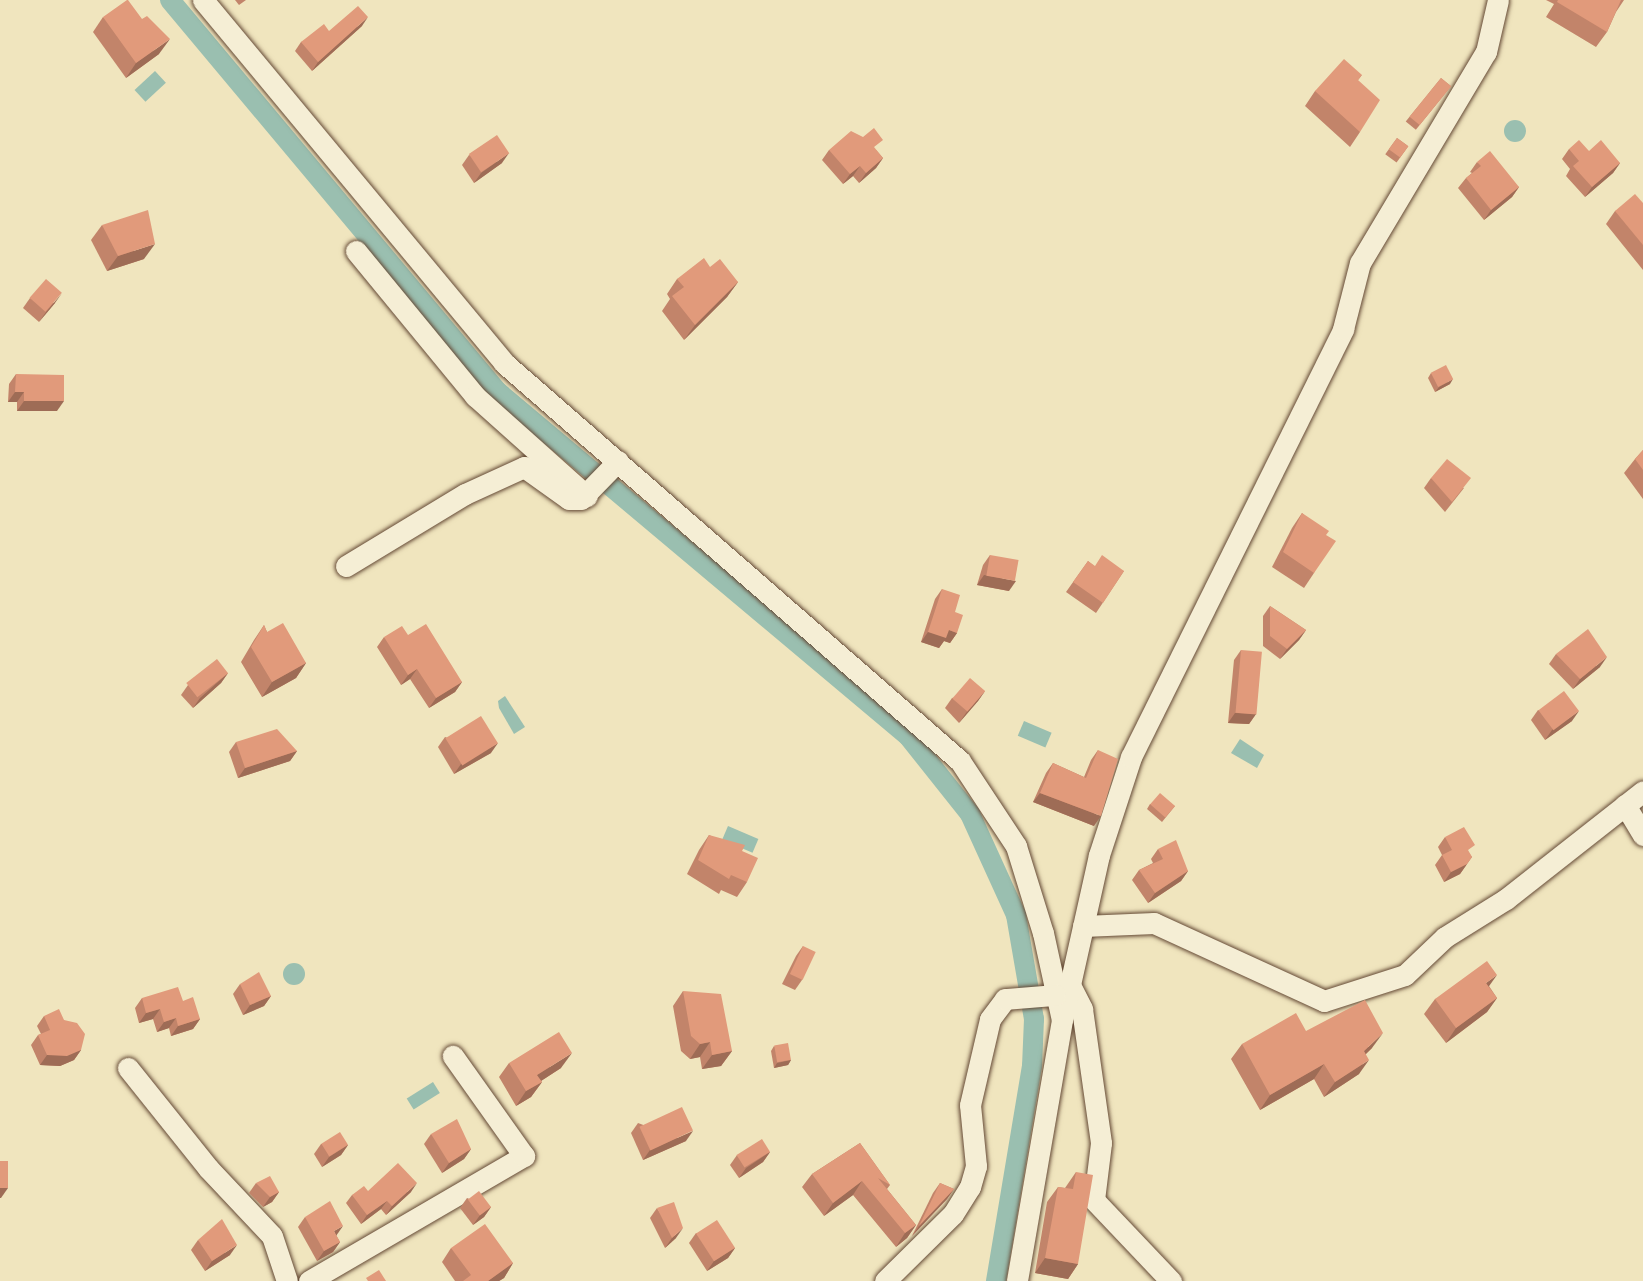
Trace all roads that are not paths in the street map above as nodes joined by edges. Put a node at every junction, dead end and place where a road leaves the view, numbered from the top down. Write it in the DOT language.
graph roads {
  1 [pos="203,0"];
  2 [pos="1498,0"];
  3 [pos="356,251"];
  4 [pos="618,461"];
  5 [pos="589,495"];
  6 [pos="346,566"];
  7 [pos="1643,791"];
  8 [pos="1625,805"];
  9 [pos="1643,835"];
  10 [pos="1083,926"];
  11 [pos="1063,990"];
  12 [pos="453,1056"];
  13 [pos="128,1068"];
  14 [pos="286,1281"];
  15 [pos="309,1281"];
  16 [pos="885,1281"];
  17 [pos="1017,1281"];
  18 [pos="1171,1281"];
  1 -- 4 [label="street"];
  2 -- 10 [label="street"];
  3 -- 5 [label="street"];
  4 -- 5 [label="street"];
  4 -- 11 [label="street"];
  5 -- 6 [label="street"];
  7 -- 8 [label="street"];
  8 -- 9 [label="street"];
  8 -- 10 [label="street"];
  10 -- 11 [label="street"];
  11 -- 16 [label="street"];
  11 -- 17 [label="street"];
  11 -- 18 [label="street"];
  12 -- 15 [label="street"];
  13 -- 14 [label="street"];
}
